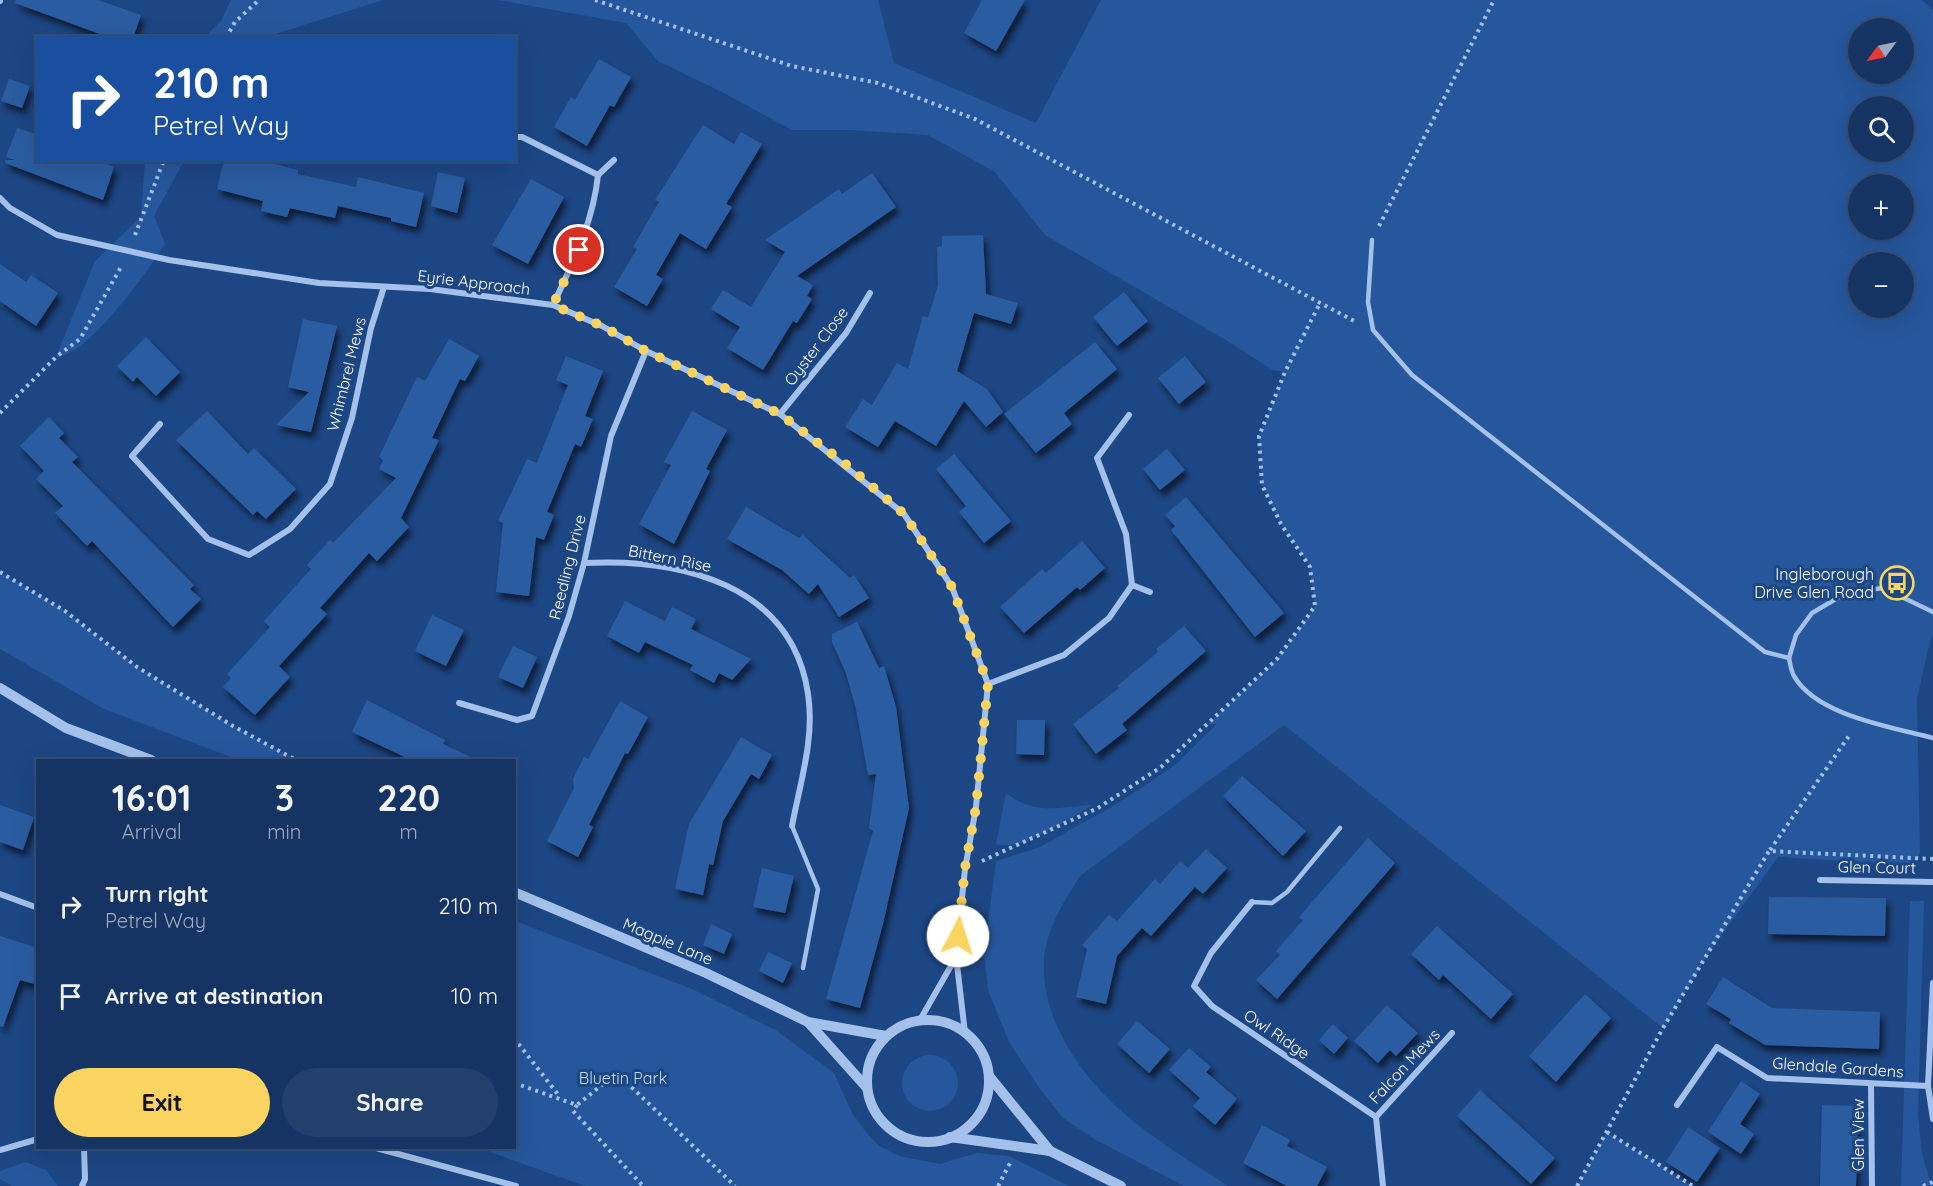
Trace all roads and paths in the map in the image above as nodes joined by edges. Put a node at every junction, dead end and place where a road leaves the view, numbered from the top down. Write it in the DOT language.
graph roads {
  1 [pos="259,0"];
  2 [pos="595,0"];
  3 [pos="1494,0"];
  4 [pos="227,36"];
  5 [pos="516,138"];
  6 [pos="614,160"];
  7 [pos="163,162"];
  8 [pos="598,175"];
  9 [pos="0,198"];
  10 [pos="1372,240"];
  11 [pos="130,252"];
  12 [pos="384,287"];
  13 [pos="870,293"];
  14 [pos="1320,303"];
  15 [pos="553,305"];
  16 [pos="1373,330"];
  17 [pos="646,351"];
  18 [pos="0,413"];
  19 [pos="780,414"];
  20 [pos="1129,415"];
  21 [pos="160,424"];
  22 [pos="584,563"];
  23 [pos="0,572"];
  24 [pos="1132,585"];
  25 [pos="1150,592"];
  26 [pos="1933,612"];
  27 [pos="1789,658"];
  28 [pos="988,684"];
  29 [pos="0,688"];
  30 [pos="459,703"];
  31 [pos="1860,719"];
  32 [pos="1933,738"];
  33 [pos="148,759"];
  34 [pos="294,759"];
  35 [pos="792,826"];
  36 [pos="1340,828"];
  37 [pos="1769,850"];
  38 [pos="1933,860"];
  39 [pos="965,868"];
  40 [pos="1820,880"];
  41 [pos="1933,882"];
  42 [pos="516,893"];
  43 [pos="0,894"];
  44 [pos="1252,902"];
  45 [pos="36,907"];
  46 [pos="956,956"];
  47 [pos="803,968"];
  48 [pos="1933,983"];
  49 [pos="920,1020"];
  50 [pos="808,1022"];
  51 [pos="965,1033"];
  52 [pos="1452,1033"];
  53 [pos="886,1036"];
  54 [pos="516,1041"];
  55 [pos="989,1076"];
  56 [pos="516,1084"];
  57 [pos="1871,1084"];
  58 [pos="1928,1086"];
  59 [pos="867,1088"];
  60 [pos="560,1097"];
  61 [pos="577,1105"];
  62 [pos="1677,1106"];
  63 [pos="1376,1117"];
  64 [pos="1933,1119"];
  65 [pos="1607,1132"];
  66 [pos="950,1137"];
  67 [pos="36,1140"];
  68 [pos="84,1149"];
  69 [pos="380,1149"];
  70 [pos="0,1150"];
  71 [pos="1050,1151"];
  72 [pos="1933,1182"];
  73 [pos="82,1186"];
  74 [pos="516,1186"];
  75 [pos="643,1186"];
  76 [pos="735,1186"];
  77 [pos="1121,1186"];
  78 [pos="1383,1186"];
  79 [pos="1577,1186"];
  80 [pos="1693,1186"];
  81 [pos="1872,1186"];
  82 [pos="1923,1186"];
  1 -- 4 [label="path"];
  2 -- 14 [label="path"];
  3 -- 10 [label="path"];
  5 -- 8 [label="street"];
  6 -- 8 [label="street"];
  7 -- 11 [label="path"];
  8 -- 15 [label="street"];
  9 -- 11 [label="street, Eyrie Approach"];
  10 -- 16 [label="lane"];
  11 -- 12 [label="street, Eyrie Approach"];
  11 -- 18 [label="path"];
  12 -- 15 [label="street, Eyrie Approach"];
  12 -- 21 [label="street, Whimbrel Mews"];
  13 -- 19 [label="street, Oyster Close"];
  14 -- 16 [label="path"];
  14 -- 39 [label="path"];
  15 -- 17 [label="street, Eyrie Approach"];
  16 -- 27 [label="lane"];
  17 -- 19 [label="street, Eyrie Approach"];
  17 -- 22 [label="street, Reedling Drive"];
  19 -- 28 [label="street, Eyrie Approach"];
  20 -- 24 [label="street"];
  22 -- 30 [label="street, Reedling Drive"];
  22 -- 35 [label="street, Bittern Rise"];
  23 -- 34 [label="path"];
  24 -- 25 [label="street"];
  24 -- 28 [label="street"];
  26 -- 27 [label="lane"];
  27 -- 31 [label="lane"];
  28 -- 39 [label="street, Eyrie Approach"];
  29 -- 33 [label="street"];
  31 -- 32 [label="lane"];
  31 -- 37 [label="path"];
  35 -- 47 [label="lane"];
  36 -- 44 [label="lane"];
  37 -- 38 [label="path"];
  37 -- 65 [label="path"];
  39 -- 46 [label="street, Eyrie Approach"];
  40 -- 41 [label="street, Glen Court"];
  42 -- 50 [label="street, Magpie Lane"];
  43 -- 45 [label="street"];
  44 -- 63 [label="street, Owl Ridge"];
  46 -- 49 [label="street, Eyrie Approach"];
  46 -- 51 [label="street, Eyrie Approach"];
  48 -- 58 [label="street"];
  49 -- 51 [label="street"];
  49 -- 53 [label="street"];
  50 -- 53 [label="street, Magpie Lane"];
  50 -- 59 [label="street, Magpie Lane"];
  51 -- 55 [label="street"];
  52 -- 63 [label="street, Falcon Mews"];
  53 -- 59 [label="street"];
  54 -- 60 [label="path"];
  55 -- 66 [label="street"];
  55 -- 71 [label="street"];
  56 -- 60 [label="path"];
  57 -- 58 [label="street, Glendale Gardens"];
  57 -- 62 [label="street, Glendale Gardens"];
  57 -- 81 [label="street, Glen View"];
  58 -- 64 [label="street"];
  59 -- 66 [label="street"];
  60 -- 61 [label="path"];
  61 -- 75 [label="path"];
  61 -- 76 [label="path"];
  63 -- 78 [label="street"];
  65 -- 79 [label="path"];
  65 -- 80 [label="path"];
  66 -- 71 [label="street"];
  67 -- 70 [label="street"];
  68 -- 73 [label="street"];
  69 -- 74 [label="street"];
  71 -- 77 [label="street"];
  72 -- 82 [label="path"];
}
